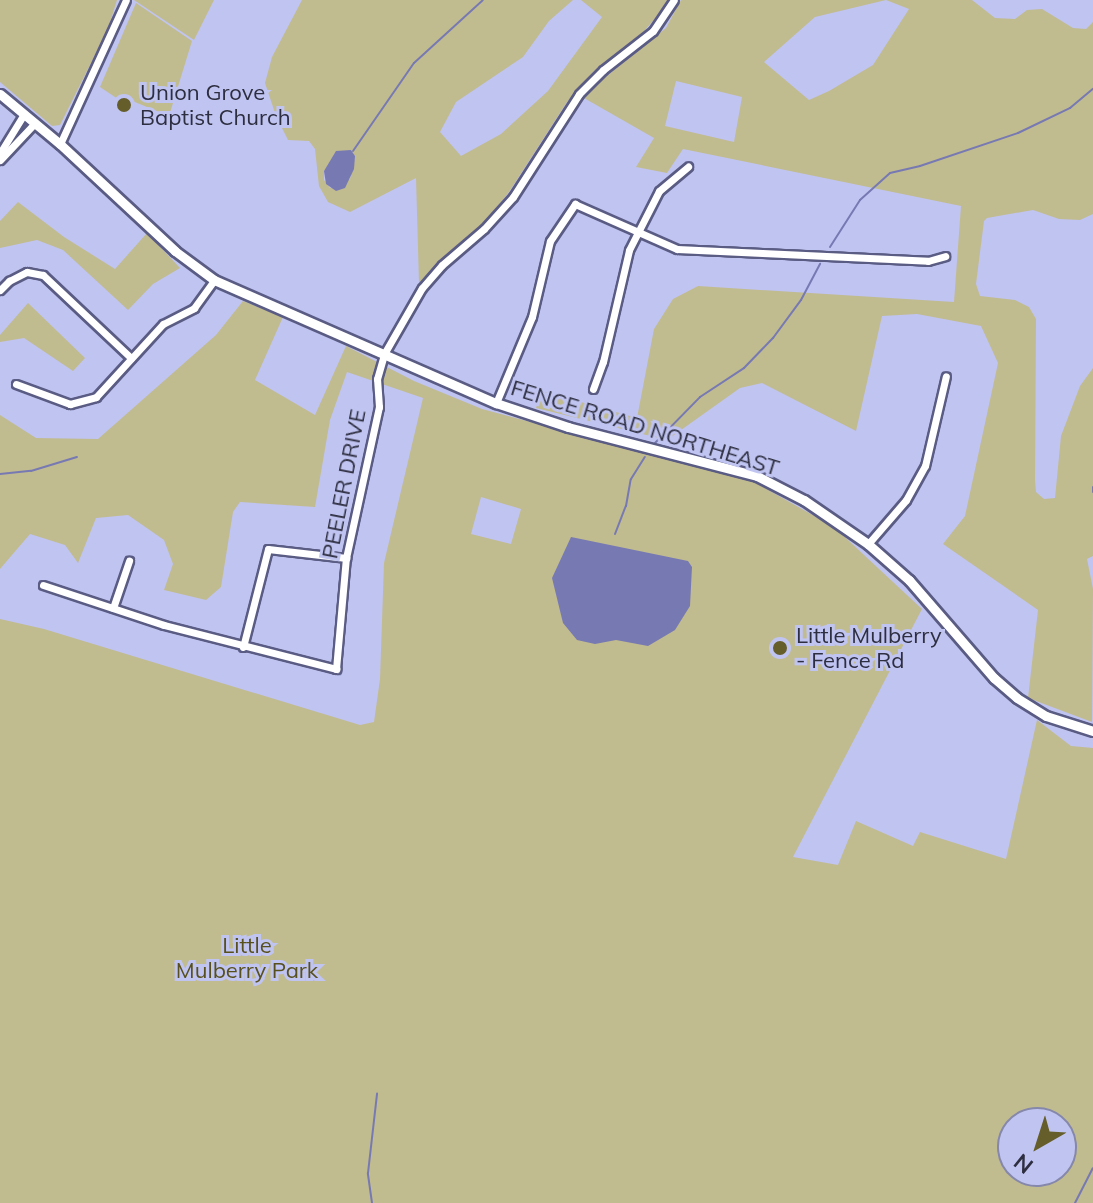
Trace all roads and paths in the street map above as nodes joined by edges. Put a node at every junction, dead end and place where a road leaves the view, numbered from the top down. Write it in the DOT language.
graph roads {
  1 [pos="126,0"];
  2 [pos="674,0"];
  3 [pos="0,94"];
  4 [pos="24,114"];
  5 [pos="35,123"];
  6 [pos="60,144"];
  7 [pos="0,153"];
  8 [pos="0,160"];
  9 [pos="688,167"];
  10 [pos="638,232"];
  11 [pos="945,256"];
  12 [pos="214,280"];
  13 [pos="0,290"];
  14 [pos="384,354"];
  15 [pos="131,358"];
  16 [pos="946,376"];
  17 [pos="16,384"];
  18 [pos="593,389"];
  19 [pos="496,403"];
  20 [pos="868,544"];
  21 [pos="346,558"];
  22 [pos="129,561"];
  23 [pos="43,585"];
  24 [pos="113,608"];
  25 [pos="243,647"];
  26 [pos="1093,731"];
  1 -- 6 [label="street"];
  2 -- 14 [label="street"];
  3 -- 4 [label="street, FENCE ROAD NORTHEAST"];
  4 -- 5 [label="street, FENCE ROAD NORTHEAST"];
  4 -- 7 [label="street"];
  5 -- 6 [label="street, FENCE ROAD NORTHEAST"];
  5 -- 8 [label="street"];
  6 -- 12 [label="street, FENCE ROAD NORTHEAST"];
  9 -- 10 [label="street"];
  10 -- 11 [label="street"];
  10 -- 18 [label="street"];
  10 -- 19 [label="street"];
  12 -- 14 [label="street, FENCE ROAD NORTHEAST"];
  12 -- 15 [label="street"];
  13 -- 15 [label="street"];
  14 -- 19 [label="street, FENCE ROAD NORTHEAST"];
  14 -- 21 [label="street, PEELER DRIVE"];
  15 -- 17 [label="street"];
  16 -- 20 [label="street"];
  19 -- 20 [label="street, FENCE ROAD NORTHEAST"];
  20 -- 26 [label="street, FENCE ROAD NORTHEAST"];
  21 -- 25 [label="street"];
  21 -- 25 [label="street, PEELER DRIVE"];
  22 -- 24 [label="street"];
  23 -- 24 [label="street"];
  24 -- 25 [label="street"];
}
